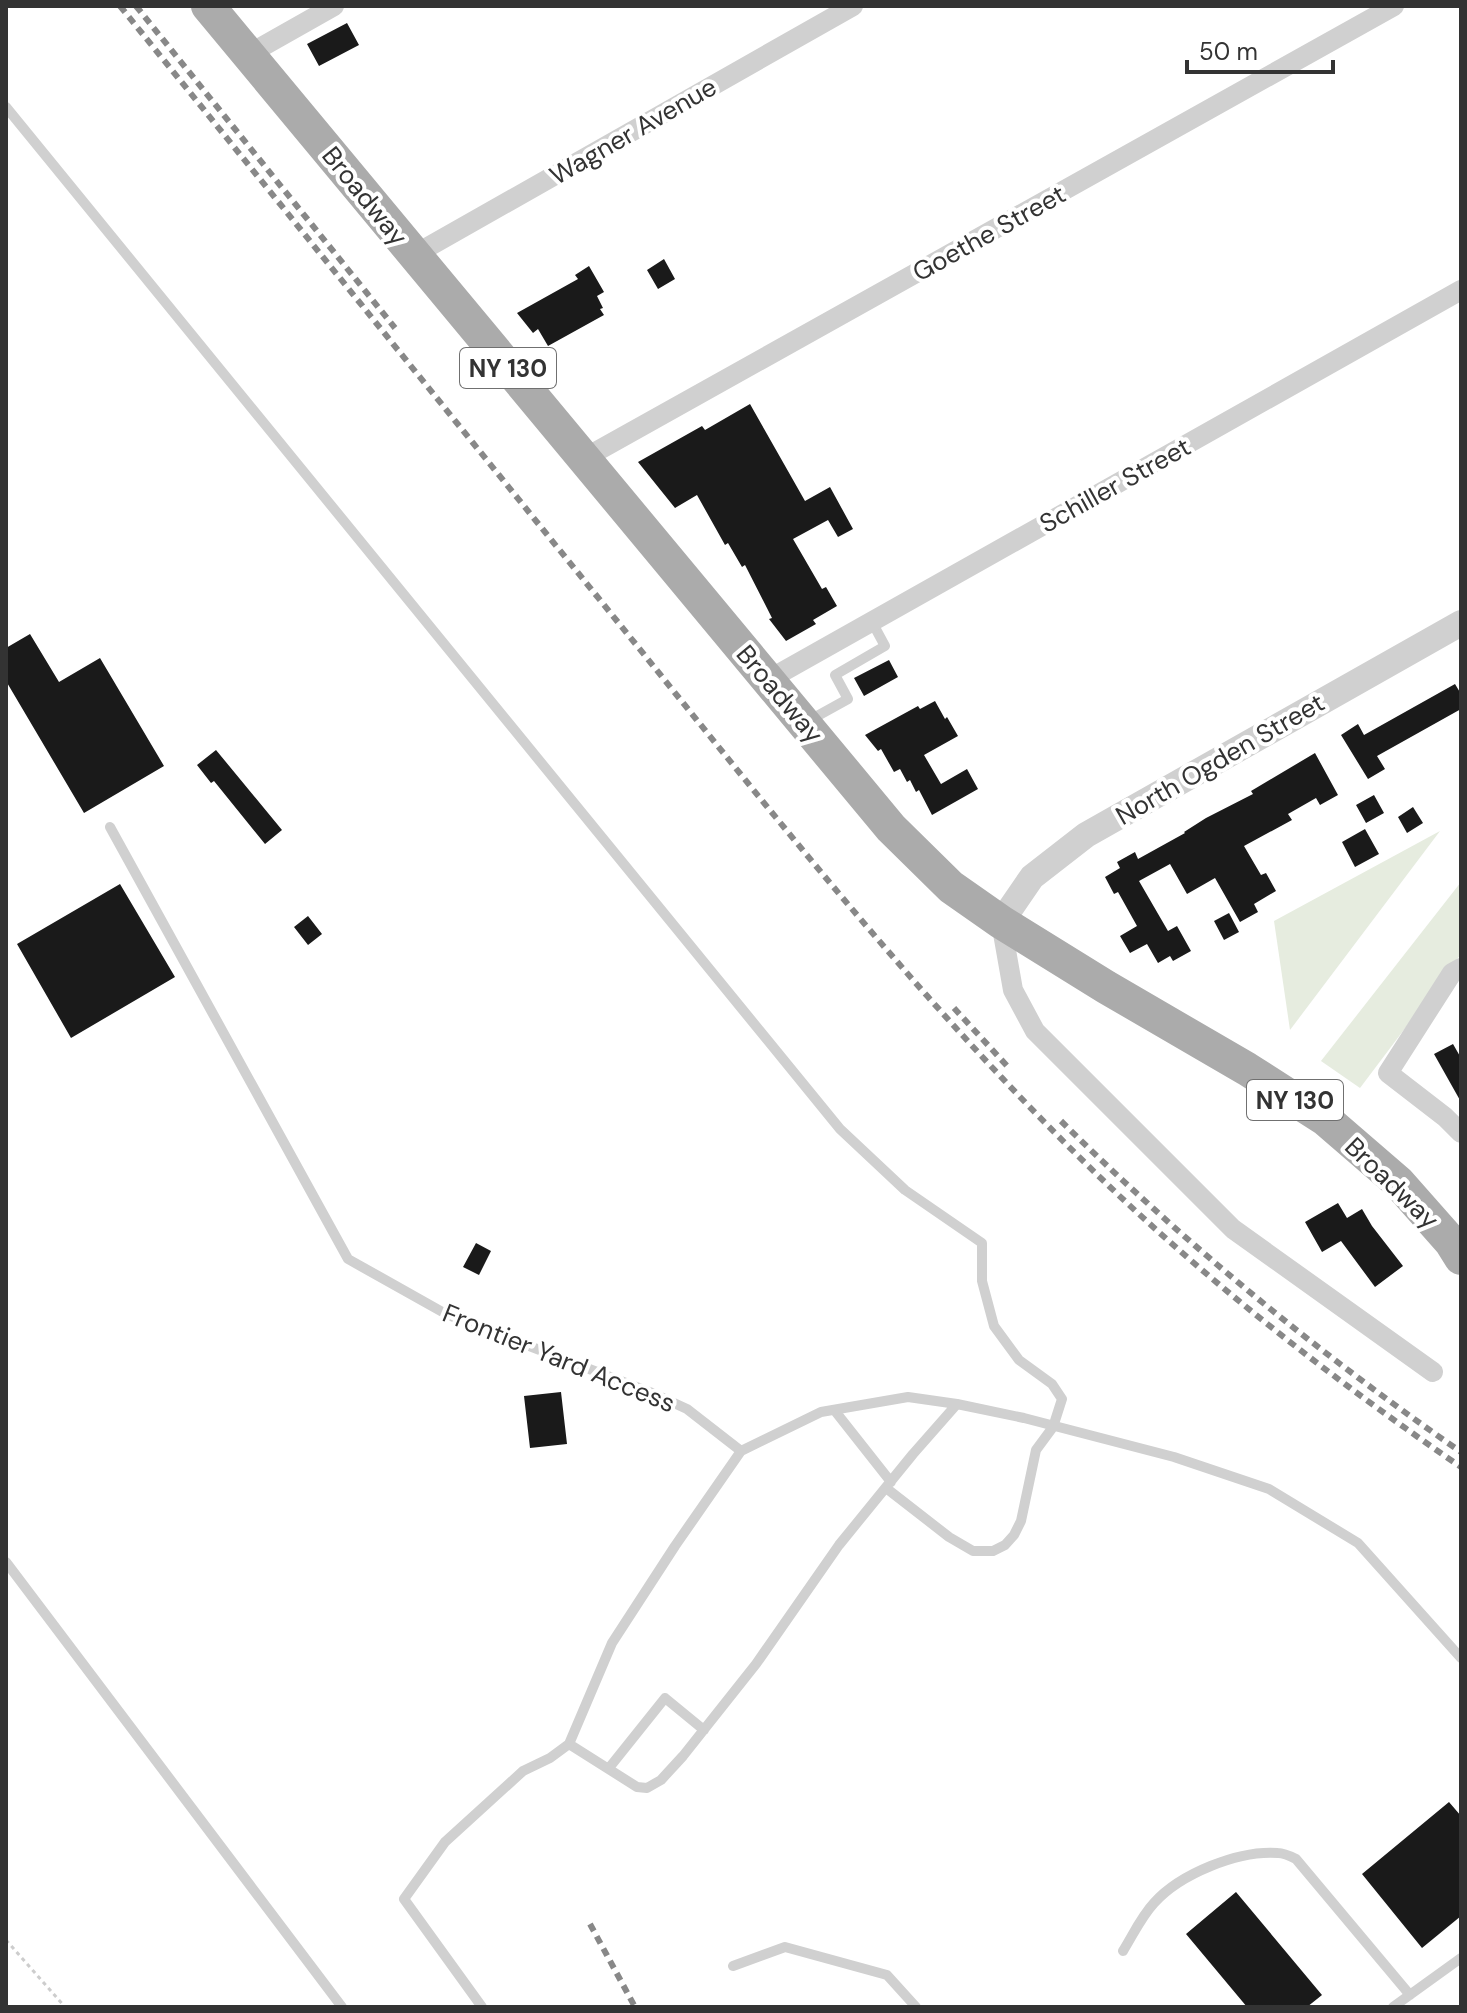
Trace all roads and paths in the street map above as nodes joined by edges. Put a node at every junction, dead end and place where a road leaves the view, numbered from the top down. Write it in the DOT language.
graph roads {
  1 [pos="334,6"];
  2 [pos="853,6"];
  3 [pos="1394,6"];
  4 [pos="212,7"];
  5 [pos="249,54"];
  6 [pos="6,107"];
  7 [pos="414,255"];
  8 [pos="1461,290"];
  9 [pos="583,459"];
  10 [pos="872,622"];
  11 [pos="1461,623"];
  12 [pos="768,680"];
  13 [pos="805,723"];
  14 [pos="110,827"];
  15 [pos="1001,922"];
  16 [pos="1461,968"];
  17 [pos="1461,1133"];
  18 [pos="1461,1258"];
  19 [pos="1433,1372"];
  20 [pos="957,1404"];
  21 [pos="835,1411"];
  22 [pos="1053,1427"];
  23 [pos="741,1451"];
  24 [pos="889,1485"];
  25 [pos="6,1562"];
  26 [pos="1461,1658"];
  27 [pos="704,1730"];
  28 [pos="569,1744"];
  29 [pos="609,1768"];
  30 [pos="6,1940"];
  31 [pos="1123,1951"];
  32 [pos="1461,1958"];
  33 [pos="733,1966"];
  34 [pos="1410,1995"];
  35 [pos="65,2007"];
  36 [pos="342,2007"];
  37 [pos="482,2007"];
  38 [pos="916,2007"];
  39 [pos="1393,2007"];
  1 -- 5 [label="street"];
  2 -- 7 [label="street, Wagner Avenue"];
  3 -- 9 [label="street, Goethe Street"];
  4 -- 5 [label="main road, Broadway / NY 130"];
  5 -- 7 [label="main road, Broadway / NY 130"];
  6 -- 22 [label="lane"];
  7 -- 9 [label="main road, Broadway / NY 130"];
  8 -- 10 [label="street, Schiller Street"];
  9 -- 12 [label="main road, Broadway / NY 130"];
  10 -- 12 [label="street, Schiller Street"];
  10 -- 13 [label="lane"];
  11 -- 15 [label="street, North Ogden Street"];
  12 -- 13 [label="main road, Broadway / NY 130"];
  13 -- 15 [label="main road, Broadway / NY 130"];
  14 -- 23 [label="lane, Frontier Yard Access"];
  15 -- 18 [label="main road, Broadway / NY 130"];
  15 -- 19 [label="street"];
  16 -- 17 [label="street"];
  20 -- 21 [label="lane"];
  20 -- 22 [label="lane"];
  20 -- 24 [label="lane"];
  21 -- 23 [label="lane"];
  21 -- 24 [label="lane"];
  22 -- 24 [label="lane"];
  22 -- 26 [label="lane"];
  23 -- 28 [label="lane"];
  24 -- 27 [label="lane"];
  25 -- 36 [label="lane"];
  27 -- 29 [label="lane"];
  27 -- 29 [label="lane"];
  28 -- 29 [label="lane"];
  28 -- 37 [label="lane"];
  30 -- 35 [label="path"];
  31 -- 34 [label="lane"];
  32 -- 34 [label="lane"];
  33 -- 38 [label="lane"];
  34 -- 39 [label="lane"];
}
